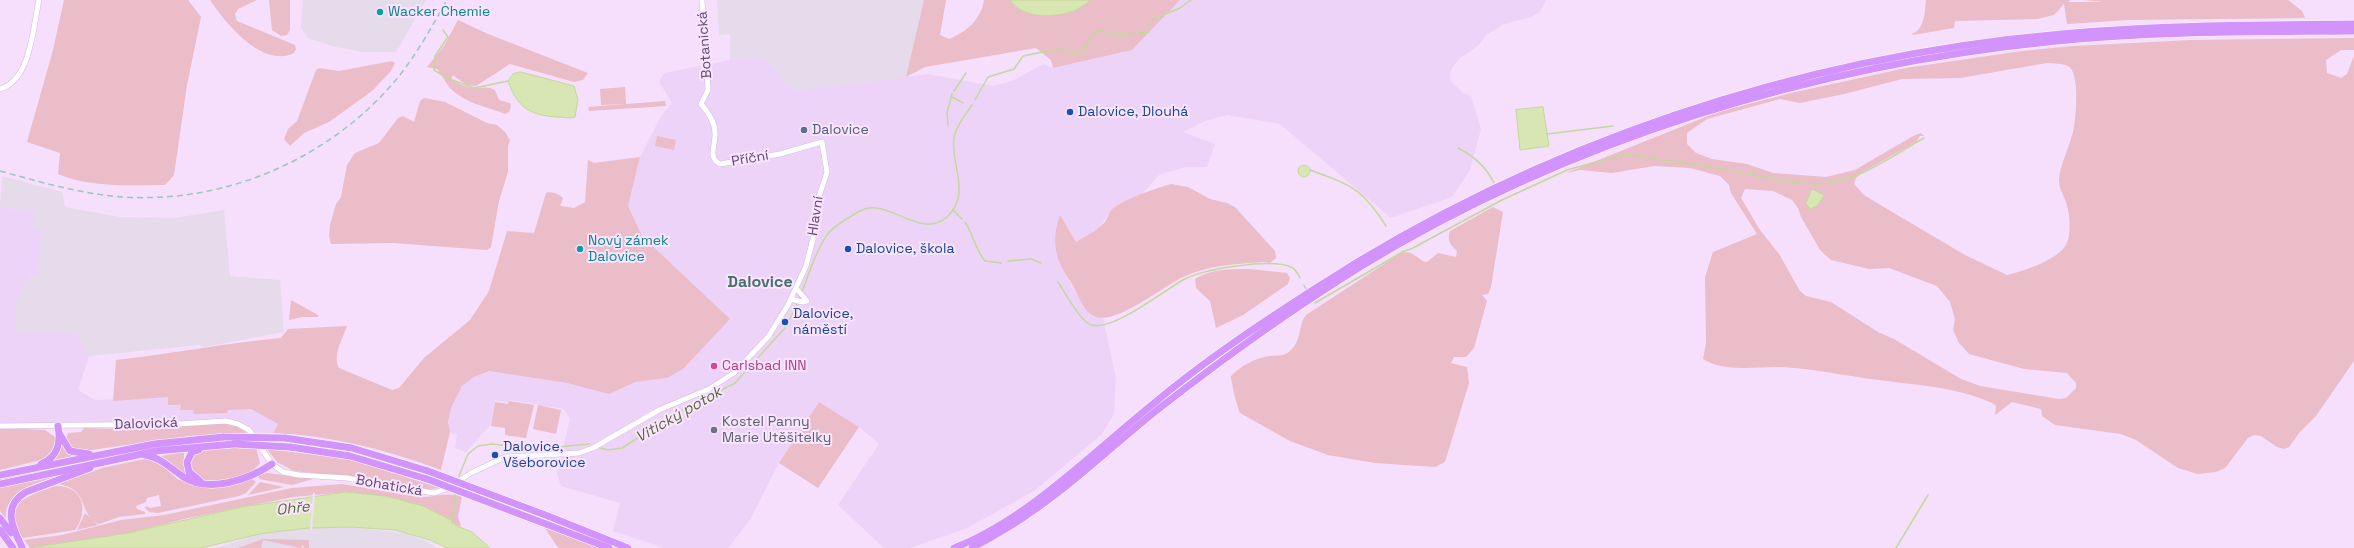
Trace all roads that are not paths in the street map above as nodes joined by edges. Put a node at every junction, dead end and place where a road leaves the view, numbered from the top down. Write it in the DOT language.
graph roads {
  1 [pos="40,0"];
  2 [pos="702,0"];
  3 [pos="2354,24"];
  4 [pos="2354,31"];
  5 [pos="0,89"];
  6 [pos="702,104"];
  7 [pos="822,142"];
  8 [pos="797,290"];
  9 [pos="793,299"];
  10 [pos="0,426"];
  11 [pos="58,429"];
  12 [pos="207,446"];
  13 [pos="107,453"];
  14 [pos="143,454"];
  15 [pos="103,463"];
  16 [pos="272,464"];
  17 [pos="24,470"];
  18 [pos="0,475"];
  19 [pos="0,484"];
  20 [pos="218,484"];
  21 [pos="0,518"];
  22 [pos="547,520"];
  23 [pos="0,530"];
  24 [pos="0,536"];
  25 [pos="12,547"];
  26 [pos="22,548"];
  27 [pos="610,548"];
  28 [pos="628,548"];
  29 [pos="954,548"];
  30 [pos="972,548"];
  1 -- 5 [label="street"];
  2 -- 6 [label="street, Botanická"];
  3 -- 29 [label="highway"];
  4 -- 30 [label="highway"];
  6 -- 7 [label="street, Příční"];
  7 -- 8 [label="street, Hlavní"];
  8 -- 9 [label="street, Bohatická"];
  8 -- 9 [label="street"];
  9 -- 16 [label="street, Bohatická"];
  10 -- 11 [label="street, Dalovická"];
  11 -- 13 [label="highway"];
  11 -- 16 [label="street, Dalovická"];
  11 -- 17 [label="highway"];
  12 -- 14 [label="highway"];
  12 -- 20 [label="highway"];
  12 -- 22 [label="highway, bridge"];
  13 -- 17 [label="highway"];
  13 -- 22 [label="highway, bridge"];
  14 -- 15 [label="highway"];
  14 -- 20 [label="highway"];
  15 -- 19 [label="highway"];
  15 -- 26 [label="highway"];
  16 -- 20 [label="highway"];
  17 -- 18 [label="highway"];
  21 -- 26 [label="highway"];
  22 -- 27 [label="highway"];
  22 -- 28 [label="highway"];
  23 -- 25 [label="highway"];
  24 -- 25 [label="highway"];
}
